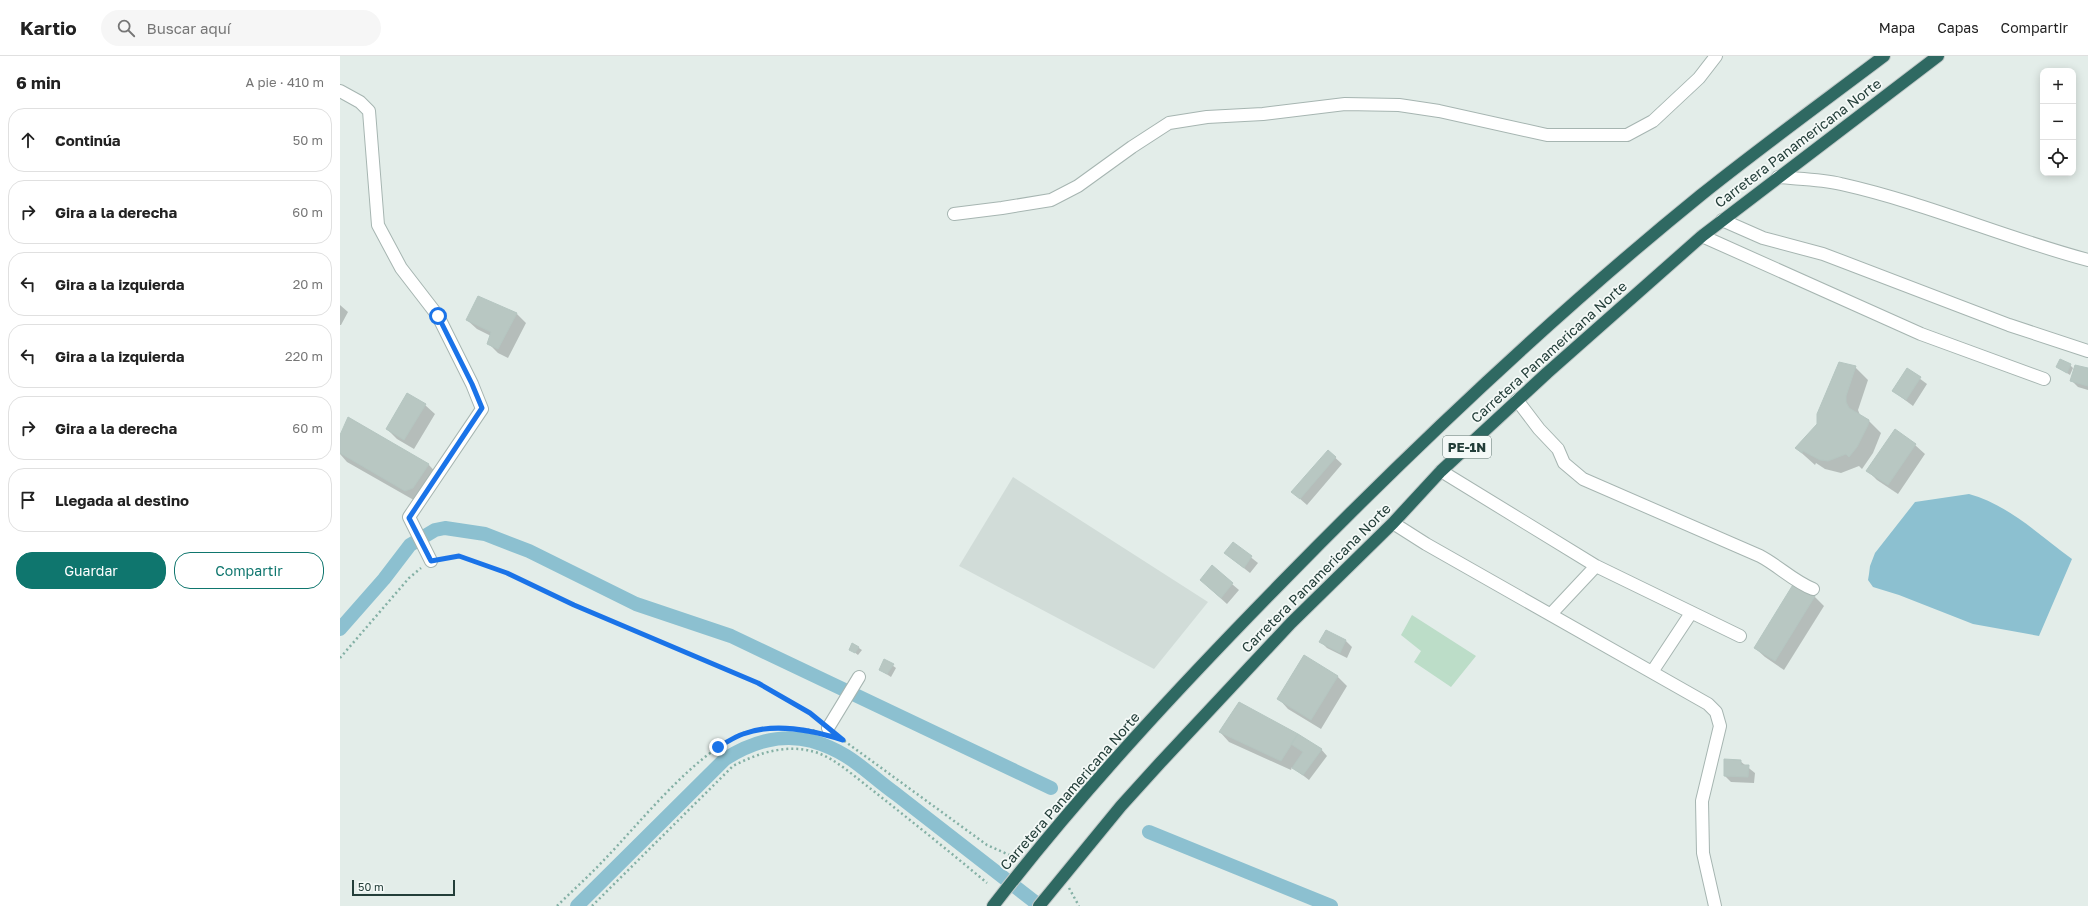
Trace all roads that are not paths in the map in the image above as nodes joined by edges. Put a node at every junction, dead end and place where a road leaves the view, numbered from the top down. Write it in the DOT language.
graph roads {
  1 [pos="1716,56"];
  2 [pos="1884,56"];
  3 [pos="1938,56"];
  4 [pos="340,91"];
  5 [pos="1778,177"];
  6 [pos="954,214"];
  7 [pos="1722,220"];
  8 [pos="1702,236"];
  9 [pos="2088,260"];
  10 [pos="2088,351"];
  11 [pos="2044,379"];
  12 [pos="1517,400"];
  13 [pos="1441,471"];
  14 [pos="1393,523"];
  15 [pos="430,559"];
  16 [pos="1596,566"];
  17 [pos="1813,590"];
  18 [pos="1691,613"];
  19 [pos="1551,614"];
  20 [pos="1740,636"];
  21 [pos="1652,672"];
  22 [pos="859,677"];
  23 [pos="826,732"];
  24 [pos="993,906"];
  25 [pos="1040,906"];
  26 [pos="1715,906"];
  1 -- 6 [label="street"];
  2 -- 24 [label="highway, Carretera Panamericana Norte / PE-1N"];
  3 -- 5 [label="highway, Carretera Panamericana Norte / PE-1N"];
  4 -- 15 [label="street"];
  5 -- 7 [label="highway, Carretera Panamericana Norte / PE-1N"];
  5 -- 9 [label="street"];
  7 -- 8 [label="highway, Carretera Panamericana Norte / PE-1N"];
  7 -- 10 [label="street"];
  8 -- 11 [label="street"];
  8 -- 12 [label="highway, Carretera Panamericana Norte / PE-1N"];
  12 -- 13 [label="highway, Carretera Panamericana Norte / PE-1N"];
  12 -- 17 [label="street"];
  13 -- 14 [label="highway, Carretera Panamericana Norte / PE-1N"];
  13 -- 16 [label="street"];
  14 -- 19 [label="street"];
  14 -- 25 [label="highway, Carretera Panamericana Norte / PE-1N"];
  16 -- 18 [label="street"];
  16 -- 19 [label="street"];
  18 -- 20 [label="street"];
  18 -- 21 [label="street"];
  19 -- 21 [label="street"];
  21 -- 26 [label="street"];
  22 -- 23 [label="street"];
}
